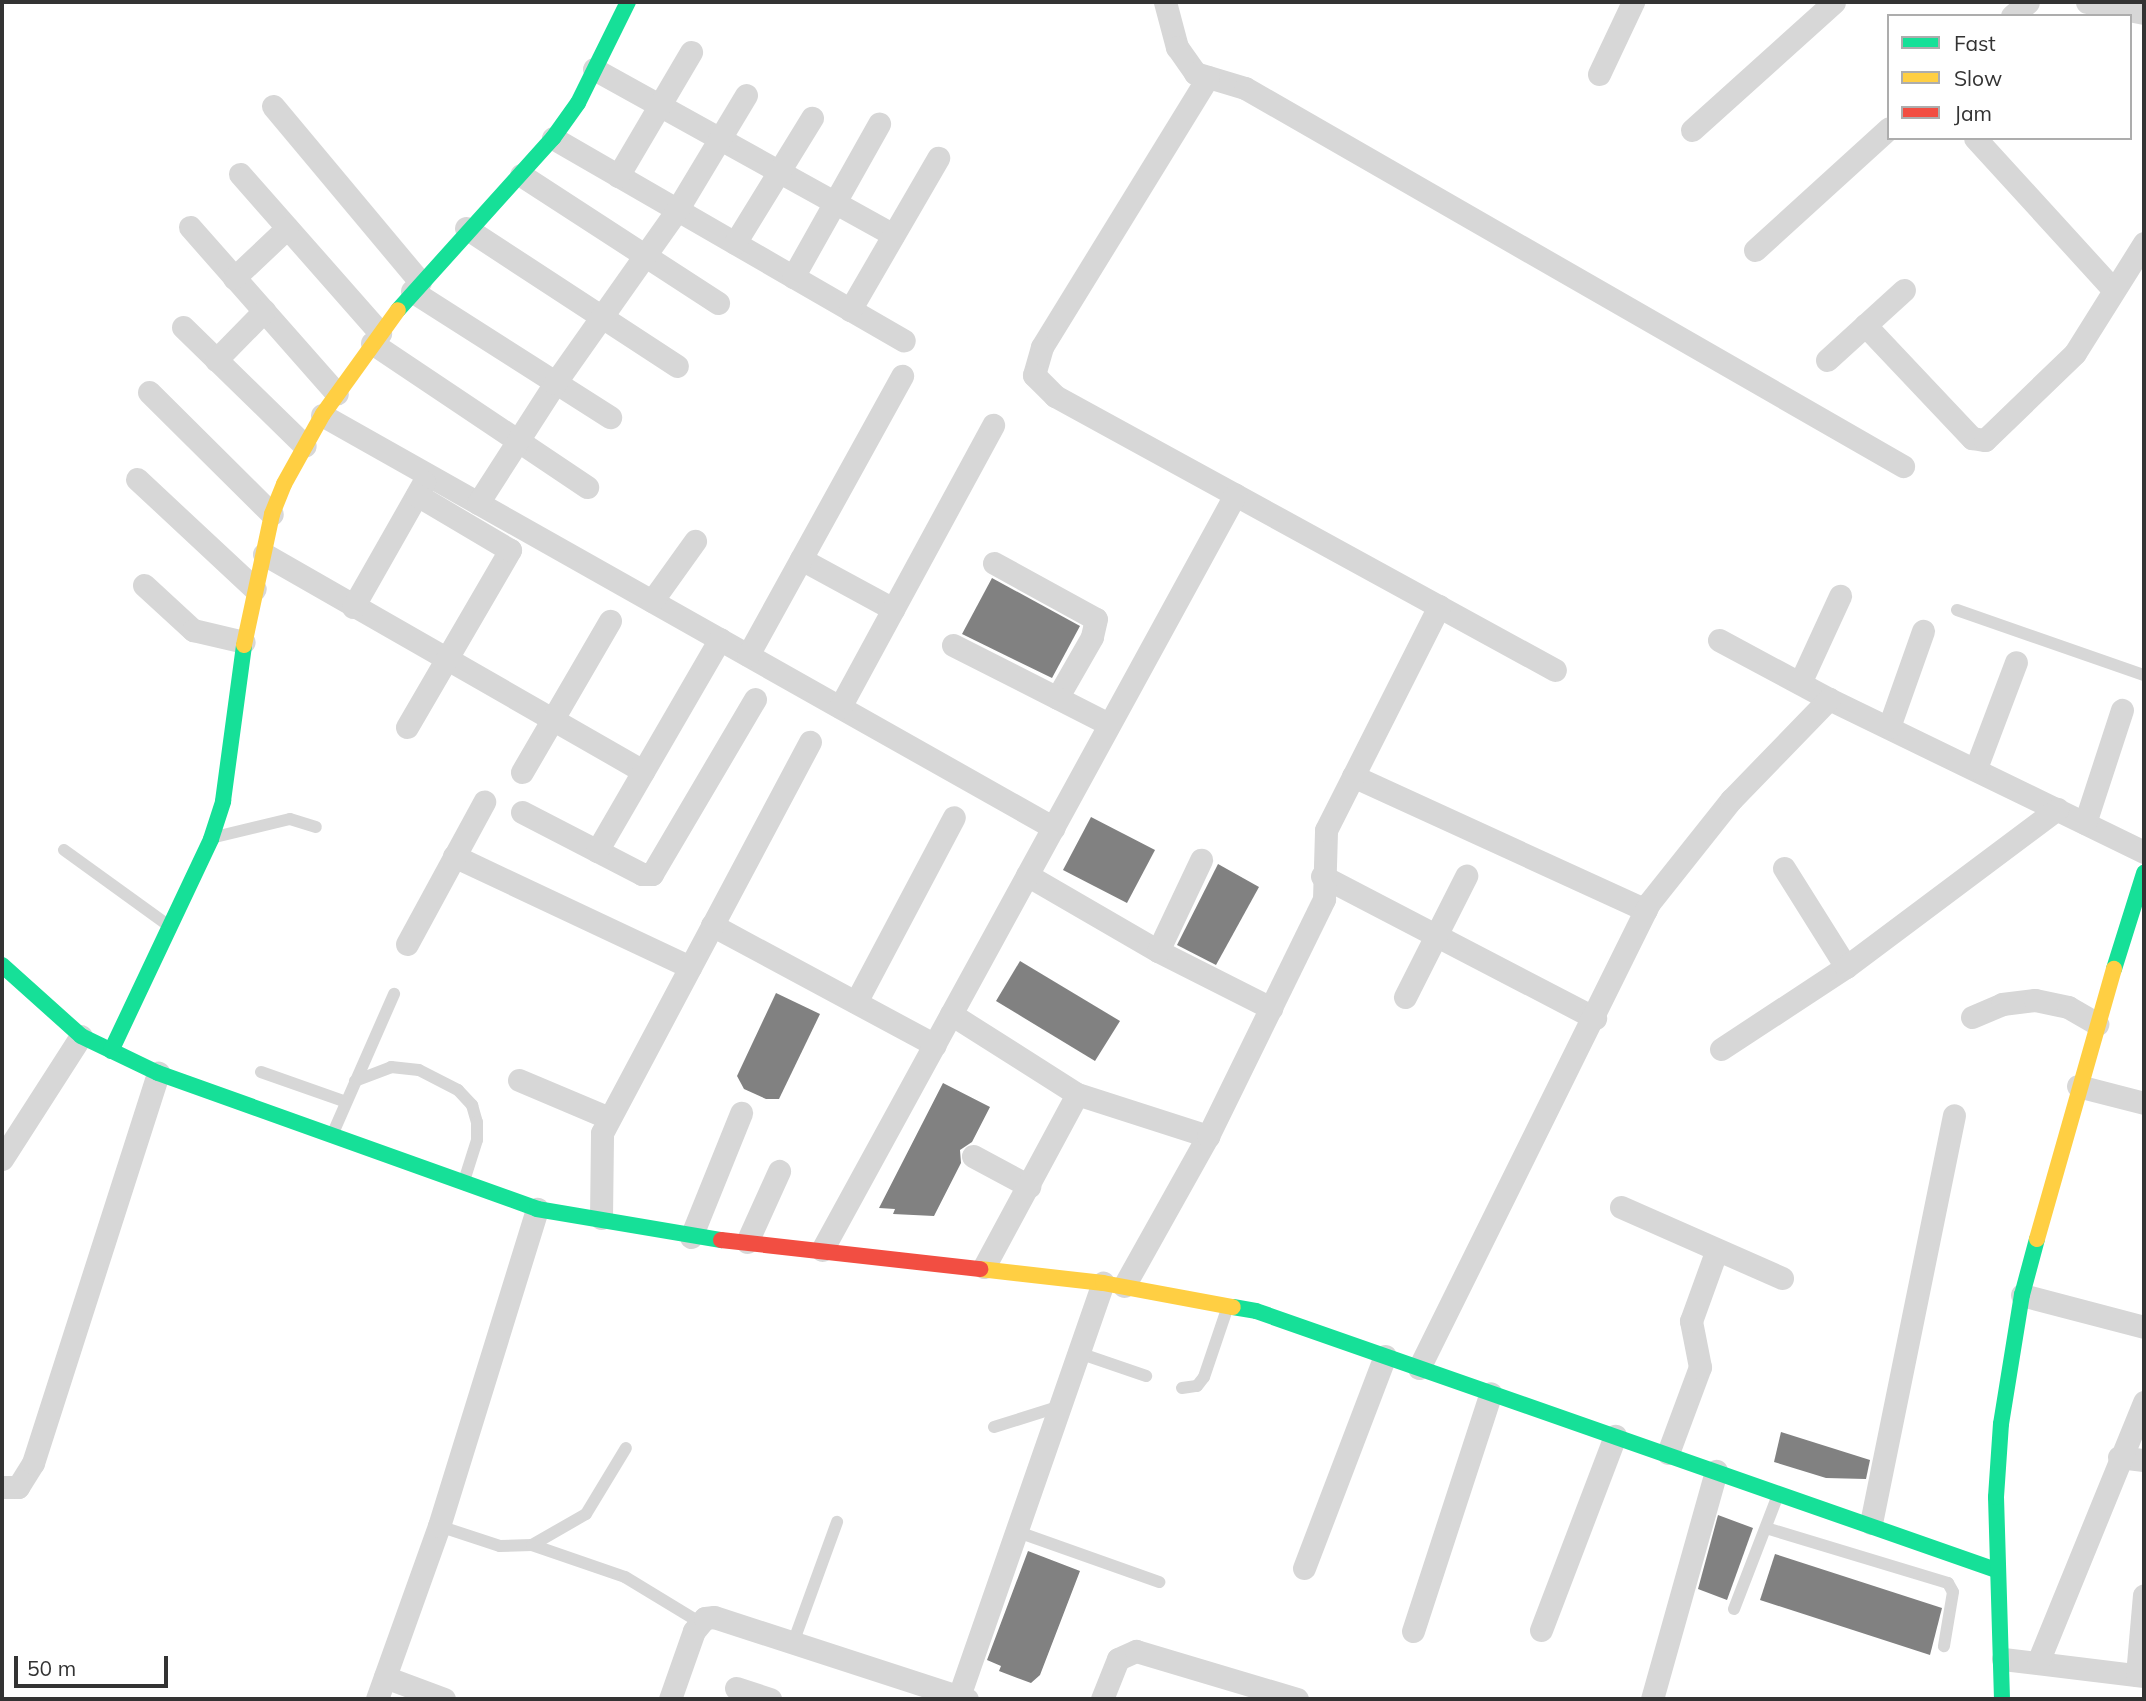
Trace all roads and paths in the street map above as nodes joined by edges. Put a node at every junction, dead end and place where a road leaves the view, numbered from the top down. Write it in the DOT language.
graph roads {
  1 [pos="628,2"];
  2 [pos="1166,2"];
  3 [pos="1633,2"];
  4 [pos="1834,2"];
  5 [pos="2028,2"];
  6 [pos="2087,2"];
  7 [pos="2144,13"];
  8 [pos="2014,14"];
  9 [pos="691,52"];
  10 [pos="594,69"];
  11 [pos="1599,74"];
  12 [pos="1208,77"];
  13 [pos="746,95"];
  14 [pos="273,106"];
  15 [pos="660,106"];
  16 [pos="812,118"];
  17 [pos="879,124"];
  18 [pos="1887,130"];
  19 [pos="1692,131"];
  20 [pos="553,138"];
  21 [pos="720,139"];
  22 [pos="1977,140"];
  23 [pos="938,158"];
  24 [pos="779,172"];
  25 [pos="240,174"];
  26 [pos="521,174"];
  27 [pos="618,176"];
  28 [pos="834,203"];
  29 [pos="677,210"];
  30 [pos="190,227"];
  31 [pos="287,228"];
  32 [pos="466,228"];
  33 [pos="893,235"];
  34 [pos="735,243"];
  35 [pos="2144,243"];
  36 [pos="1755,250"];
  37 [pos="644,257"];
  38 [pos="793,276"];
  39 [pos="234,278"];
  40 [pos="416,286"];
  41 [pos="2113,289"];
  42 [pos="1904,290"];
  43 [pos="718,303"];
  44 [pos="850,310"];
  45 [pos="264,311"];
  46 [pos="601,318"];
  47 [pos="1865,325"];
  48 [pos="183,327"];
  49 [pos="376,338"];
  50 [pos="904,341"];
  51 [pos="216,360"];
  52 [pos="1827,360"];
  53 [pos="677,366"];
  54 [pos="902,376"];
  55 [pos="555,383"];
  56 [pos="149,392"];
  57 [pos="337,394"];
  58 [pos="322,415"];
  59 [pos="610,417"];
  60 [pos="993,425"];
  61 [pos="517,443"];
  62 [pos="305,446"];
  63 [pos="1903,466"];
  64 [pos="137,479"];
  65 [pos="422,485"];
  66 [pos="587,487"];
  67 [pos="1235,495"];
  68 [pos="478,503"];
  69 [pos="272,514"];
  70 [pos="695,541"];
  71 [pos="264,554"];
  72 [pos="802,559"];
  73 [pos="994,563"];
  74 [pos="144,585"];
  75 [pos="255,589"];
  76 [pos="1840,596"];
  77 [pos="652,601"];
  78 [pos="1439,606"];
  79 [pos="353,607"];
  80 [pos="893,609"];
  81 [pos="1957,610"];
  82 [pos="610,621"];
  83 [pos="1923,631"];
  84 [pos="720,639"];
  85 [pos="1719,640"];
  86 [pos="244,642"];
  87 [pos="953,645"];
  88 [pos="748,655"];
  89 [pos="448,661"];
  90 [pos="2016,662"];
  91 [pos="1555,670"];
  92 [pos="2144,675"];
  93 [pos="1800,683"];
  94 [pos="1057,698"];
  95 [pos="755,699"];
  96 [pos="1829,699"];
  97 [pos="839,707"];
  98 [pos="2122,710"];
  99 [pos="554,720"];
  100 [pos="1110,724"];
  101 [pos="407,727"];
  102 [pos="1889,727"];
  103 [pos="810,742"];
  104 [pos="1976,768"];
  105 [pos="643,771"];
  106 [pos="522,772"];
  107 [pos="1353,776"];
  108 [pos="484,802"];
  109 [pos="2057,809"];
  110 [pos="522,812"];
  111 [pos="954,817"];
  112 [pos="2085,823"];
  113 [pos="316,827"];
  114 [pos="1054,828"];
  115 [pos="211,839"];
  116 [pos="64,850"];
  117 [pos="597,851"];
  118 [pos="2144,852"];
  119 [pos="454,856"];
  120 [pos="1201,860"];
  121 [pos="1784,868"];
  122 [pos="2144,873"];
  123 [pos="1027,875"];
  124 [pos="1322,876"];
  125 [pos="1466,876"];
  126 [pos="1646,910"];
  127 [pos="712,925"];
  128 [pos="169,926"];
  129 [pos="1436,935"];
  130 [pos="407,944"];
  131 [pos="1158,951"];
  132 [pos="2,965"];
  133 [pos="690,967"];
  134 [pos="1846,967"];
  135 [pos="394,994"];
  136 [pos="1405,997"];
  137 [pos="856,1002"];
  138 [pos="1271,1008"];
  139 [pos="951,1014"];
  140 [pos="1972,1017"];
  141 [pos="1595,1018"];
  142 [pos="2096,1024"];
  143 [pos="81,1036"];
  144 [pos="935,1045"];
  145 [pos="1721,1049"];
  146 [pos="111,1051"];
  147 [pos="261,1072"];
  148 [pos="158,1073"];
  149 [pos="519,1080"];
  150 [pos="355,1081"];
  151 [pos="2078,1086"];
  152 [pos="1077,1094"];
  153 [pos="346,1102"];
  154 [pos="2144,1103"];
  155 [pos="741,1113"];
  156 [pos="1954,1115"];
  157 [pos="609,1118"];
  158 [pos="333,1134"];
  159 [pos="1208,1136"];
  160 [pos="973,1156"];
  161 [pos="2,1159"];
  162 [pos="779,1171"];
  163 [pos="464,1181"];
  164 [pos="1029,1186"];
  165 [pos="1621,1208"];
  166 [pos="537,1209"];
  167 [pos="601,1218"];
  168 [pos="691,1237"];
  169 [pos="747,1242"];
  170 [pos="822,1250"];
  171 [pos="1716,1252"];
  172 [pos="984,1267"];
  173 [pos="1782,1278"];
  174 [pos="1114,1284"];
  175 [pos="2022,1295"];
  176 [pos="1228,1306"];
  177 [pos="2144,1327"];
  178 [pos="1079,1353"];
  179 [pos="1385,1356"];
  180 [pos="1419,1368"];
  181 [pos="1146,1376"];
  182 [pos="1182,1388"];
  183 [pos="1491,1393"];
  184 [pos="2144,1402"];
  185 [pos="1061,1406"];
  186 [pos="994,1427"];
  187 [pos="1615,1436"];
  188 [pos="626,1448"];
  189 [pos="1668,1454"];
  190 [pos="2119,1457"];
  191 [pos="2144,1460"];
  192 [pos="1716,1471"];
  193 [pos="2,1487"];
  194 [pos="1779,1493"];
  195 [pos="837,1522"];
  196 [pos="1871,1523"];
  197 [pos="439,1525"];
  198 [pos="1766,1528"];
  199 [pos="1018,1532"];
  200 [pos="532,1545"];
  201 [pos="1863,1556"];
  202 [pos="1304,1568"];
  203 [pos="1996,1570"];
  204 [pos="1159,1582"];
  205 [pos="2144,1595"];
  206 [pos="1734,1609"];
  207 [pos="699,1622"];
  208 [pos="1541,1630"];
  209 [pos="1413,1631"];
  210 [pos="793,1643"];
  211 [pos="1944,1646"];
  212 [pos="2003,1660"];
  213 [pos="2038,1662"];
  214 [pos="2141,1676"];
  215 [pos="385,1677"];
  216 [pos="736,1688"];
  217 [pos="962,1698"];
  218 [pos="377,1699"];
  219 [pos="444,1699"];
  220 [pos="670,1699"];
  221 [pos="770,1699"];
  222 [pos="1102,1699"];
  223 [pos="1297,1699"];
  224 [pos="1651,1699"];
  225 [pos="2002,1699"];
  1 -- 10 [label="street"];
  2 -- 12 [label="street"];
  3 -- 11 [label="street"];
  4 -- 19 [label="street"];
  5 -- 8 [label="street"];
  6 -- 7 [label="street"];
  9 -- 15 [label="street"];
  10 -- 15 [label="street"];
  10 -- 20 [label="street"];
  12 -- 63 [label="street"];
  12 -- 67 [label="street"];
  13 -- 21 [label="street"];
  14 -- 40 [label="street"];
  15 -- 21 [label="street"];
  15 -- 27 [label="street"];
  16 -- 24 [label="street"];
  17 -- 28 [label="street"];
  18 -- 36 [label="street"];
  20 -- 26 [label="street"];
  20 -- 27 [label="street"];
  21 -- 24 [label="street"];
  21 -- 29 [label="street"];
  22 -- 41 [label="street"];
  23 -- 33 [label="street"];
  24 -- 28 [label="street"];
  24 -- 34 [label="street"];
  25 -- 31 [label="street"];
  26 -- 32 [label="street"];
  26 -- 37 [label="street"];
  27 -- 29 [label="street"];
  28 -- 33 [label="street"];
  28 -- 38 [label="street"];
  29 -- 34 [label="street"];
  29 -- 37 [label="street"];
  30 -- 39 [label="street"];
  31 -- 39 [label="street"];
  31 -- 49 [label="street"];
  32 -- 40 [label="street"];
  32 -- 46 [label="street"];
  33 -- 44 [label="street"];
  34 -- 38 [label="street"];
  35 -- 41 [label="street"];
  37 -- 43 [label="street"];
  37 -- 46 [label="street"];
  38 -- 44 [label="street"];
  39 -- 45 [label="street"];
  40 -- 49 [label="street"];
  40 -- 55 [label="street"];
  41 -- 47 [label="street"];
  42 -- 47 [label="street"];
  44 -- 50 [label="street"];
  45 -- 51 [label="street"];
  45 -- 57 [label="street"];
  46 -- 53 [label="street"];
  46 -- 55 [label="street"];
  47 -- 52 [label="street"];
  48 -- 51 [label="street"];
  49 -- 57 [label="street"];
  49 -- 61 [label="street"];
  51 -- 62 [label="street"];
  54 -- 72 [label="street"];
  55 -- 59 [label="street"];
  55 -- 61 [label="street"];
  56 -- 69 [label="street"];
  57 -- 58 [label="street"];
  58 -- 62 [label="street"];
  58 -- 65 [label="street"];
  60 -- 80 [label="street"];
  61 -- 66 [label="street"];
  61 -- 68 [label="street"];
  62 -- 69 [label="street"];
  64 -- 75 [label="street"];
  65 -- 68 [label="street"];
  65 -- 79 [label="street"];
  65 -- 89 [label="street"];
  67 -- 78 [label="street"];
  67 -- 100 [label="street"];
  68 -- 77 [label="street"];
  69 -- 71 [label="street"];
  70 -- 77 [label="street"];
  71 -- 75 [label="street"];
  71 -- 79 [label="street"];
  72 -- 80 [label="street"];
  72 -- 88 [label="street"];
  73 -- 94 [label="street"];
  74 -- 86 [label="street"];
  75 -- 86 [label="street"];
  76 -- 93 [label="street"];
  77 -- 84 [label="street"];
  78 -- 91 [label="street"];
  78 -- 107 [label="street"];
  79 -- 89 [label="street"];
  80 -- 97 [label="street"];
  81 -- 92 [label="lane"];
  82 -- 99 [label="street"];
  83 -- 102 [label="street"];
  84 -- 88 [label="street"];
  84 -- 105 [label="street"];
  85 -- 93 [label="street"];
  86 -- 115 [label="street"];
  87 -- 94 [label="street"];
  88 -- 97 [label="street"];
  89 -- 99 [label="street"];
  89 -- 101 [label="street"];
  90 -- 104 [label="street"];
  93 -- 96 [label="street"];
  94 -- 100 [label="street"];
  95 -- 117 [label="street"];
  96 -- 102 [label="street"];
  96 -- 126 [label="street"];
  97 -- 114 [label="street"];
  98 -- 112 [label="street"];
  99 -- 105 [label="street"];
  99 -- 106 [label="street"];
  100 -- 114 [label="street"];
  102 -- 104 [label="street"];
  103 -- 127 [label="street"];
  104 -- 109 [label="street"];
  105 -- 117 [label="street"];
  107 -- 124 [label="street"];
  107 -- 126 [label="street"];
  108 -- 119 [label="street"];
  109 -- 112 [label="street"];
  109 -- 134 [label="street"];
  110 -- 117 [label="street"];
  111 -- 137 [label="street"];
  112 -- 118 [label="street"];
  113 -- 115 [label="lane"];
  114 -- 123 [label="street"];
  115 -- 128 [label="street"];
  116 -- 128 [label="lane"];
  119 -- 130 [label="street"];
  119 -- 133 [label="street"];
  120 -- 131 [label="street"];
  121 -- 134 [label="street"];
  122 -- 142 [label="street"];
  123 -- 131 [label="street"];
  123 -- 139 [label="street"];
  124 -- 129 [label="street"];
  124 -- 138 [label="street"];
  125 -- 129 [label="street"];
  126 -- 141 [label="street"];
  127 -- 133 [label="street"];
  127 -- 137 [label="street"];
  128 -- 146 [label="street"];
  129 -- 136 [label="street"];
  129 -- 141 [label="street"];
  131 -- 138 [label="street"];
  132 -- 143 [label="street"];
  133 -- 157 [label="street"];
  134 -- 145 [label="street"];
  135 -- 150 [label="lane"];
  137 -- 144 [label="street"];
  138 -- 159 [label="street"];
  139 -- 144 [label="street"];
  139 -- 152 [label="street"];
  140 -- 142 [label="street"];
  141 -- 180 [label="street"];
  142 -- 151 [label="street"];
  143 -- 146 [label="street"];
  143 -- 161 [label="street"];
  144 -- 170 [label="street"];
  146 -- 148 [label="street"];
  147 -- 153 [label="lane"];
  148 -- 158 [label="street"];
  148 -- 193 [label="street"];
  149 -- 157 [label="street"];
  150 -- 153 [label="lane"];
  150 -- 163 [label="lane"];
  151 -- 154 [label="street"];
  151 -- 175 [label="street"];
  152 -- 159 [label="street"];
  152 -- 164 [label="street"];
  153 -- 158 [label="lane"];
  155 -- 168 [label="street"];
  156 -- 196 [label="street"];
  157 -- 167 [label="street"];
  158 -- 163 [label="street"];
  159 -- 174 [label="street"];
  160 -- 164 [label="street"];
  162 -- 169 [label="street"];
  163 -- 166 [label="street"];
  164 -- 172 [label="street"];
  165 -- 171 [label="street"];
  166 -- 167 [label="street"];
  166 -- 197 [label="street"];
  167 -- 168 [label="street"];
  168 -- 169 [label="street"];
  169 -- 170 [label="street"];
  170 -- 172 [label="street"];
  171 -- 173 [label="street"];
  171 -- 189 [label="street"];
  172 -- 174 [label="street"];
  174 -- 176 [label="street"];
  174 -- 178 [label="street"];
  175 -- 177 [label="street"];
  175 -- 203 [label="street"];
  176 -- 179 [label="street"];
  176 -- 182 [label="lane"];
  178 -- 181 [label="lane"];
  178 -- 185 [label="street"];
  179 -- 180 [label="street"];
  179 -- 202 [label="street"];
  180 -- 183 [label="street"];
  183 -- 187 [label="street"];
  183 -- 209 [label="street"];
  184 -- 190 [label="street"];
  185 -- 186 [label="lane"];
  185 -- 199 [label="street"];
  187 -- 189 [label="street"];
  187 -- 208 [label="street"];
  188 -- 200 [label="lane"];
  189 -- 192 [label="street"];
  190 -- 191 [label="street"];
  190 -- 213 [label="street"];
  192 -- 194 [label="street"];
  192 -- 224 [label="street"];
  194 -- 196 [label="street"];
  194 -- 198 [label="lane"];
  195 -- 210 [label="lane"];
  196 -- 201 [label="lane"];
  196 -- 203 [label="street"];
  197 -- 200 [label="lane"];
  197 -- 215 [label="street"];
  198 -- 201 [label="lane"];
  198 -- 206 [label="lane"];
  199 -- 204 [label="lane"];
  199 -- 217 [label="street"];
  200 -- 207 [label="lane"];
  201 -- 211 [label="lane"];
  203 -- 212 [label="street"];
  205 -- 214 [label="street"];
  207 -- 210 [label="street"];
  207 -- 220 [label="street"];
  210 -- 217 [label="street"];
  212 -- 213 [label="street"];
  212 -- 225 [label="street"];
  213 -- 214 [label="street"];
  215 -- 218 [label="street"];
  215 -- 219 [label="street"];
  216 -- 221 [label="street"];
  222 -- 223 [label="street"];
}
